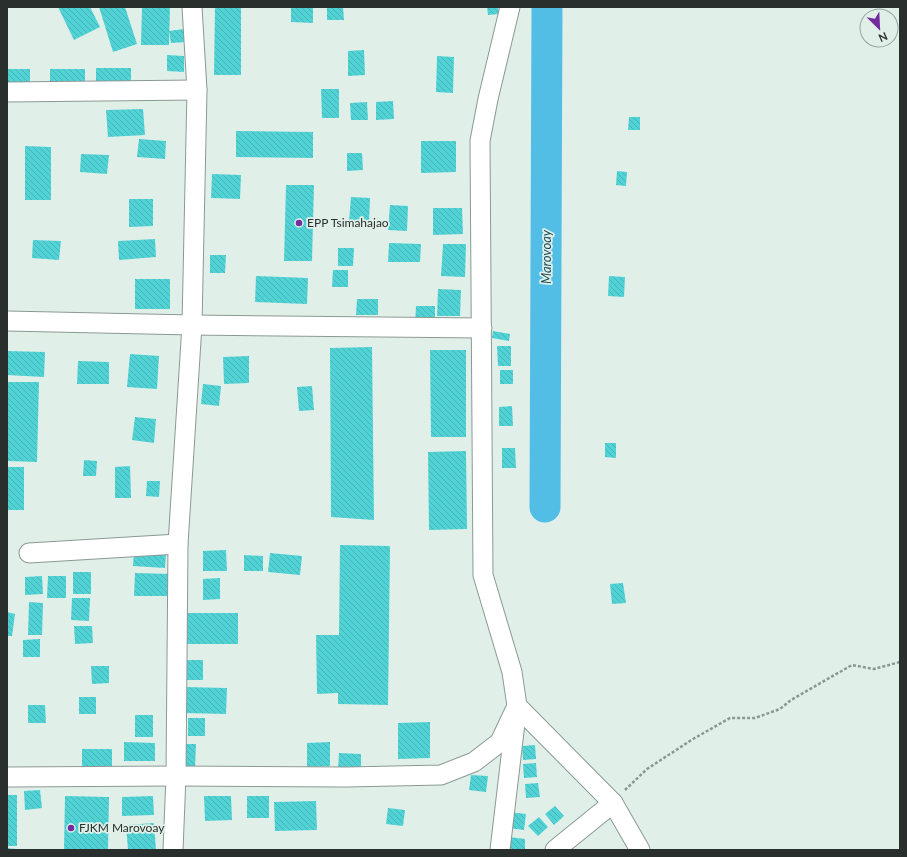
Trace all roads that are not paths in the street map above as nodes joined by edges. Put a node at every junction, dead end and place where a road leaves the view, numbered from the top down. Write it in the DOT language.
graph roads {
  1 [pos="192,7"];
  2 [pos="510,7"];
  3 [pos="197,90"];
  4 [pos="7,92"];
  5 [pos="7,321"];
  6 [pos="192,325"];
  7 [pos="482,328"];
  8 [pos="178,544"];
  9 [pos="29,553"];
  10 [pos="517,706"];
  11 [pos="176,776"];
  12 [pos="7,777"];
  13 [pos="613,803"];
  14 [pos="173,850"];
  15 [pos="500,850"];
  16 [pos="555,850"];
  17 [pos="640,850"];
  1 -- 3 [label="street"];
  2 -- 7 [label="street"];
  3 -- 4 [label="street"];
  3 -- 6 [label="street"];
  5 -- 6 [label="street"];
  6 -- 7 [label="street"];
  6 -- 8 [label="street"];
  7 -- 10 [label="street"];
  8 -- 9 [label="street"];
  8 -- 11 [label="street"];
  10 -- 11 [label="street"];
  10 -- 13 [label="street"];
  10 -- 15 [label="street"];
  11 -- 12 [label="street"];
  11 -- 14 [label="street"];
  13 -- 16 [label="street"];
  13 -- 17 [label="street"];
}
